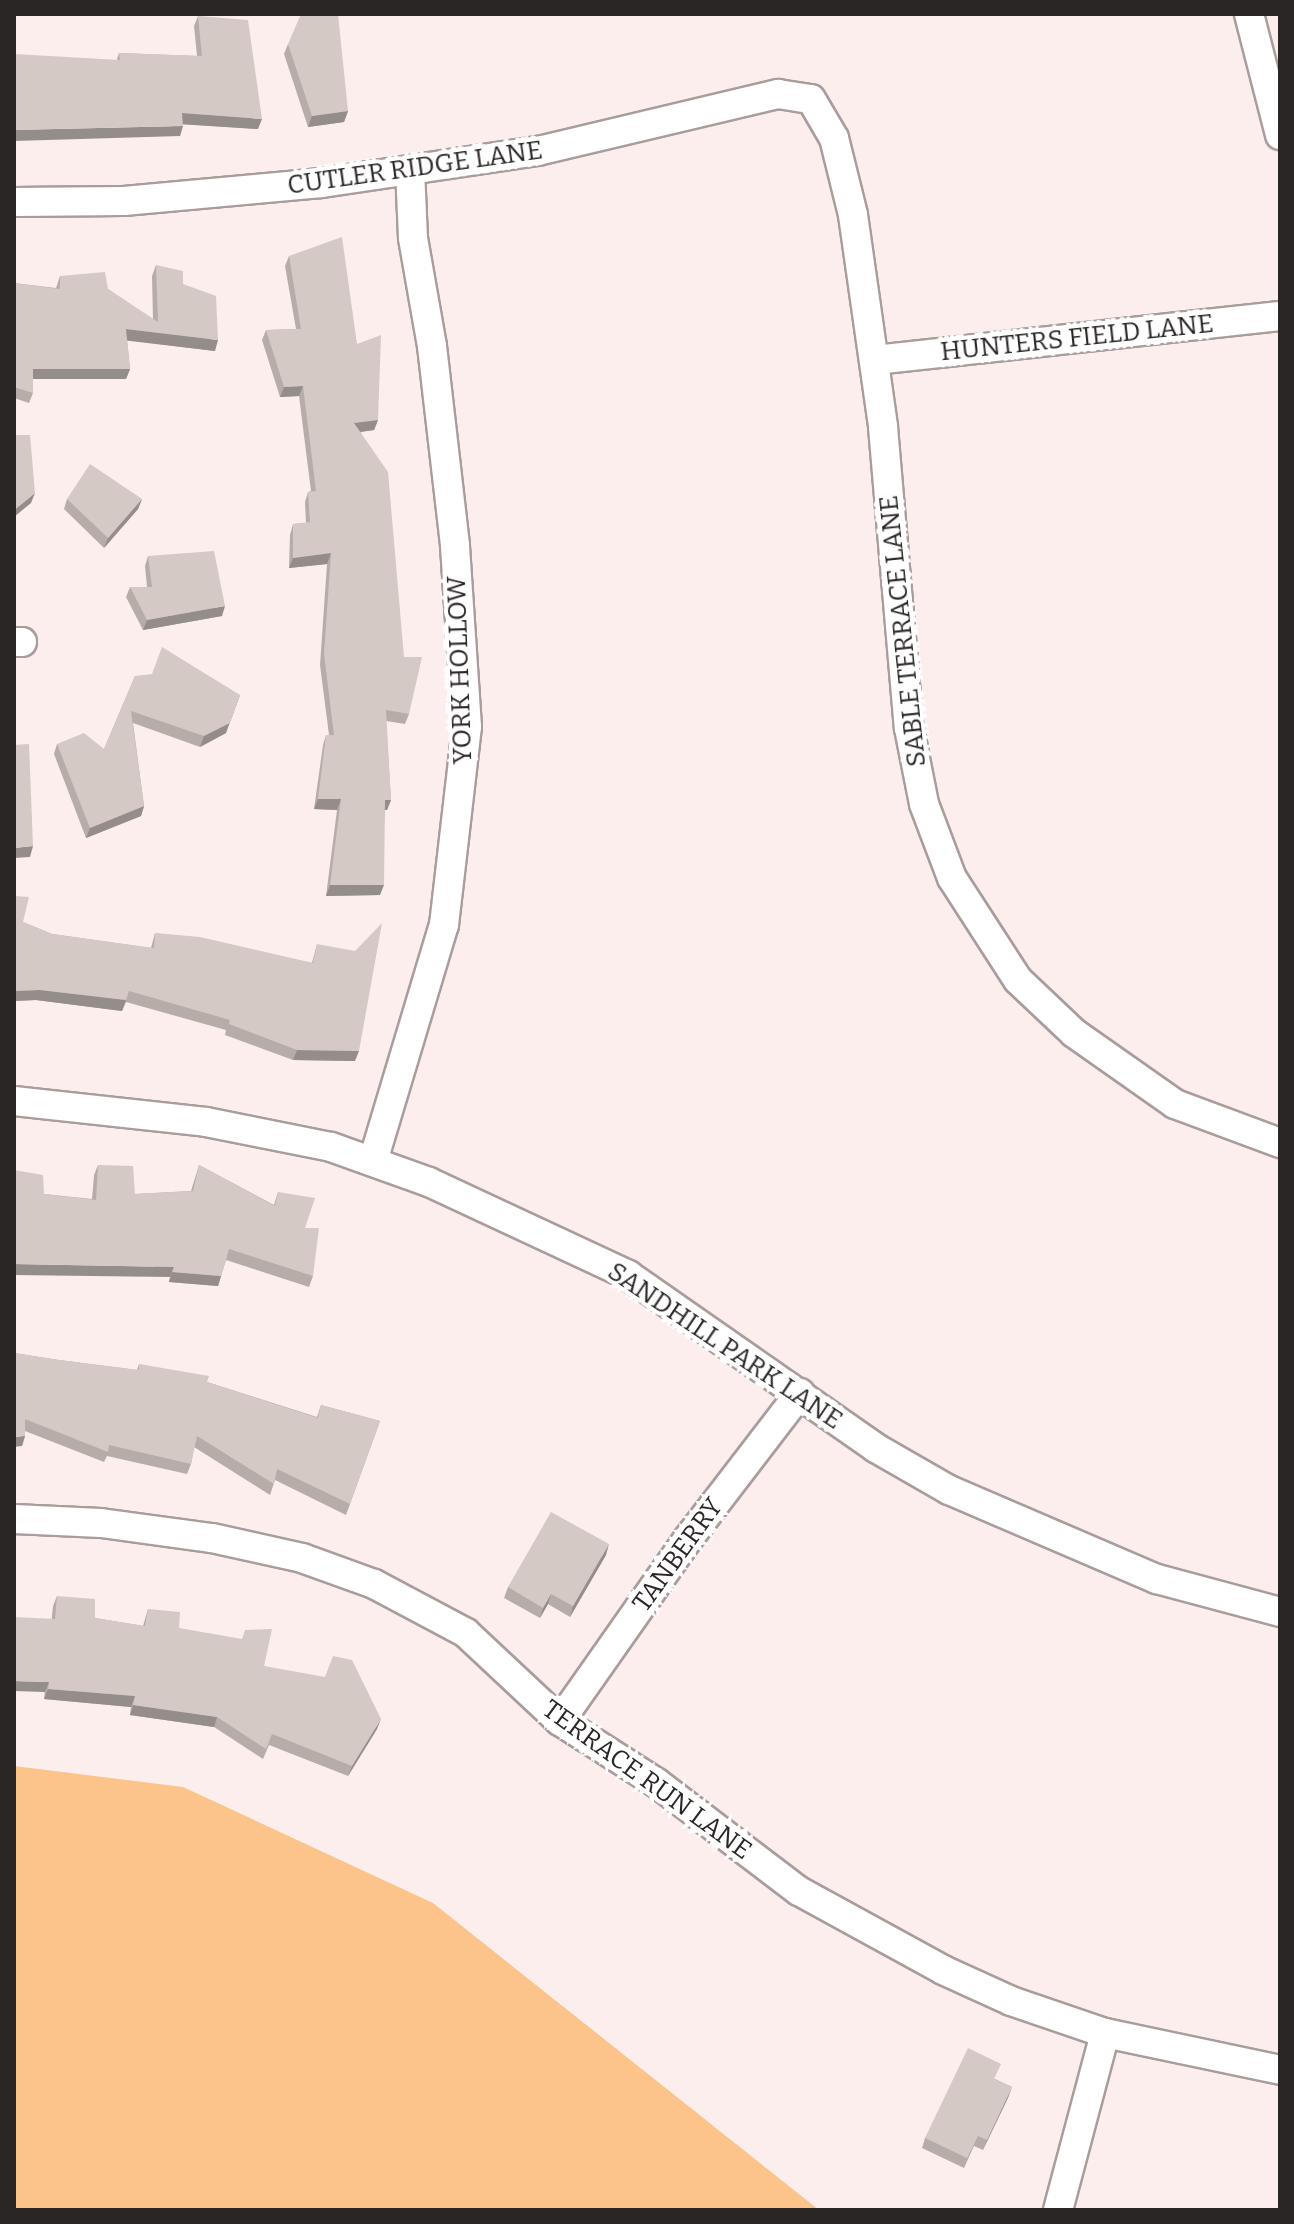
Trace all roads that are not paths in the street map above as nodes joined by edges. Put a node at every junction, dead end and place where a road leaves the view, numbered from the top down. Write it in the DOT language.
graph roads {
  1 [pos="1249,14"];
  2 [pos="811,99"];
  3 [pos="1280,135"];
  4 [pos="410,170"];
  5 [pos="14,202"];
  6 [pos="1280,316"];
  7 [pos="875,360"];
  8 [pos="14,1101"];
  9 [pos="1280,1143"];
  10 [pos="373,1161"];
  11 [pos="800,1393"];
  12 [pos="14,1519"];
  13 [pos="1280,1612"];
  14 [pos="560,1721"];
  15 [pos="1105,2033"];
  16 [pos="1280,2070"];
  17 [pos="1058,2210"];
  1 -- 3 [label="street"];
  2 -- 4 [label="street, CUTLER RIDGE LANE"];
  2 -- 7 [label="street, SABLE TERRACE LANE"];
  4 -- 5 [label="street, CUTLER RIDGE LANE"];
  4 -- 10 [label="street, YORK HOLLOW"];
  6 -- 7 [label="street, HUNTERS FIELD LANE"];
  7 -- 9 [label="street, SABLE TERRACE LANE"];
  8 -- 10 [label="street, SANDHILL PARK LANE"];
  10 -- 11 [label="street, SANDHILL PARK LANE"];
  11 -- 13 [label="street, SANDHILL PARK LANE"];
  11 -- 14 [label="street, TANBERRY"];
  12 -- 14 [label="street, TERRACE RUN LANE"];
  14 -- 15 [label="street, TERRACE RUN LANE"];
  15 -- 16 [label="street, TERRACE RUN LANE"];
  15 -- 17 [label="street"];
}
